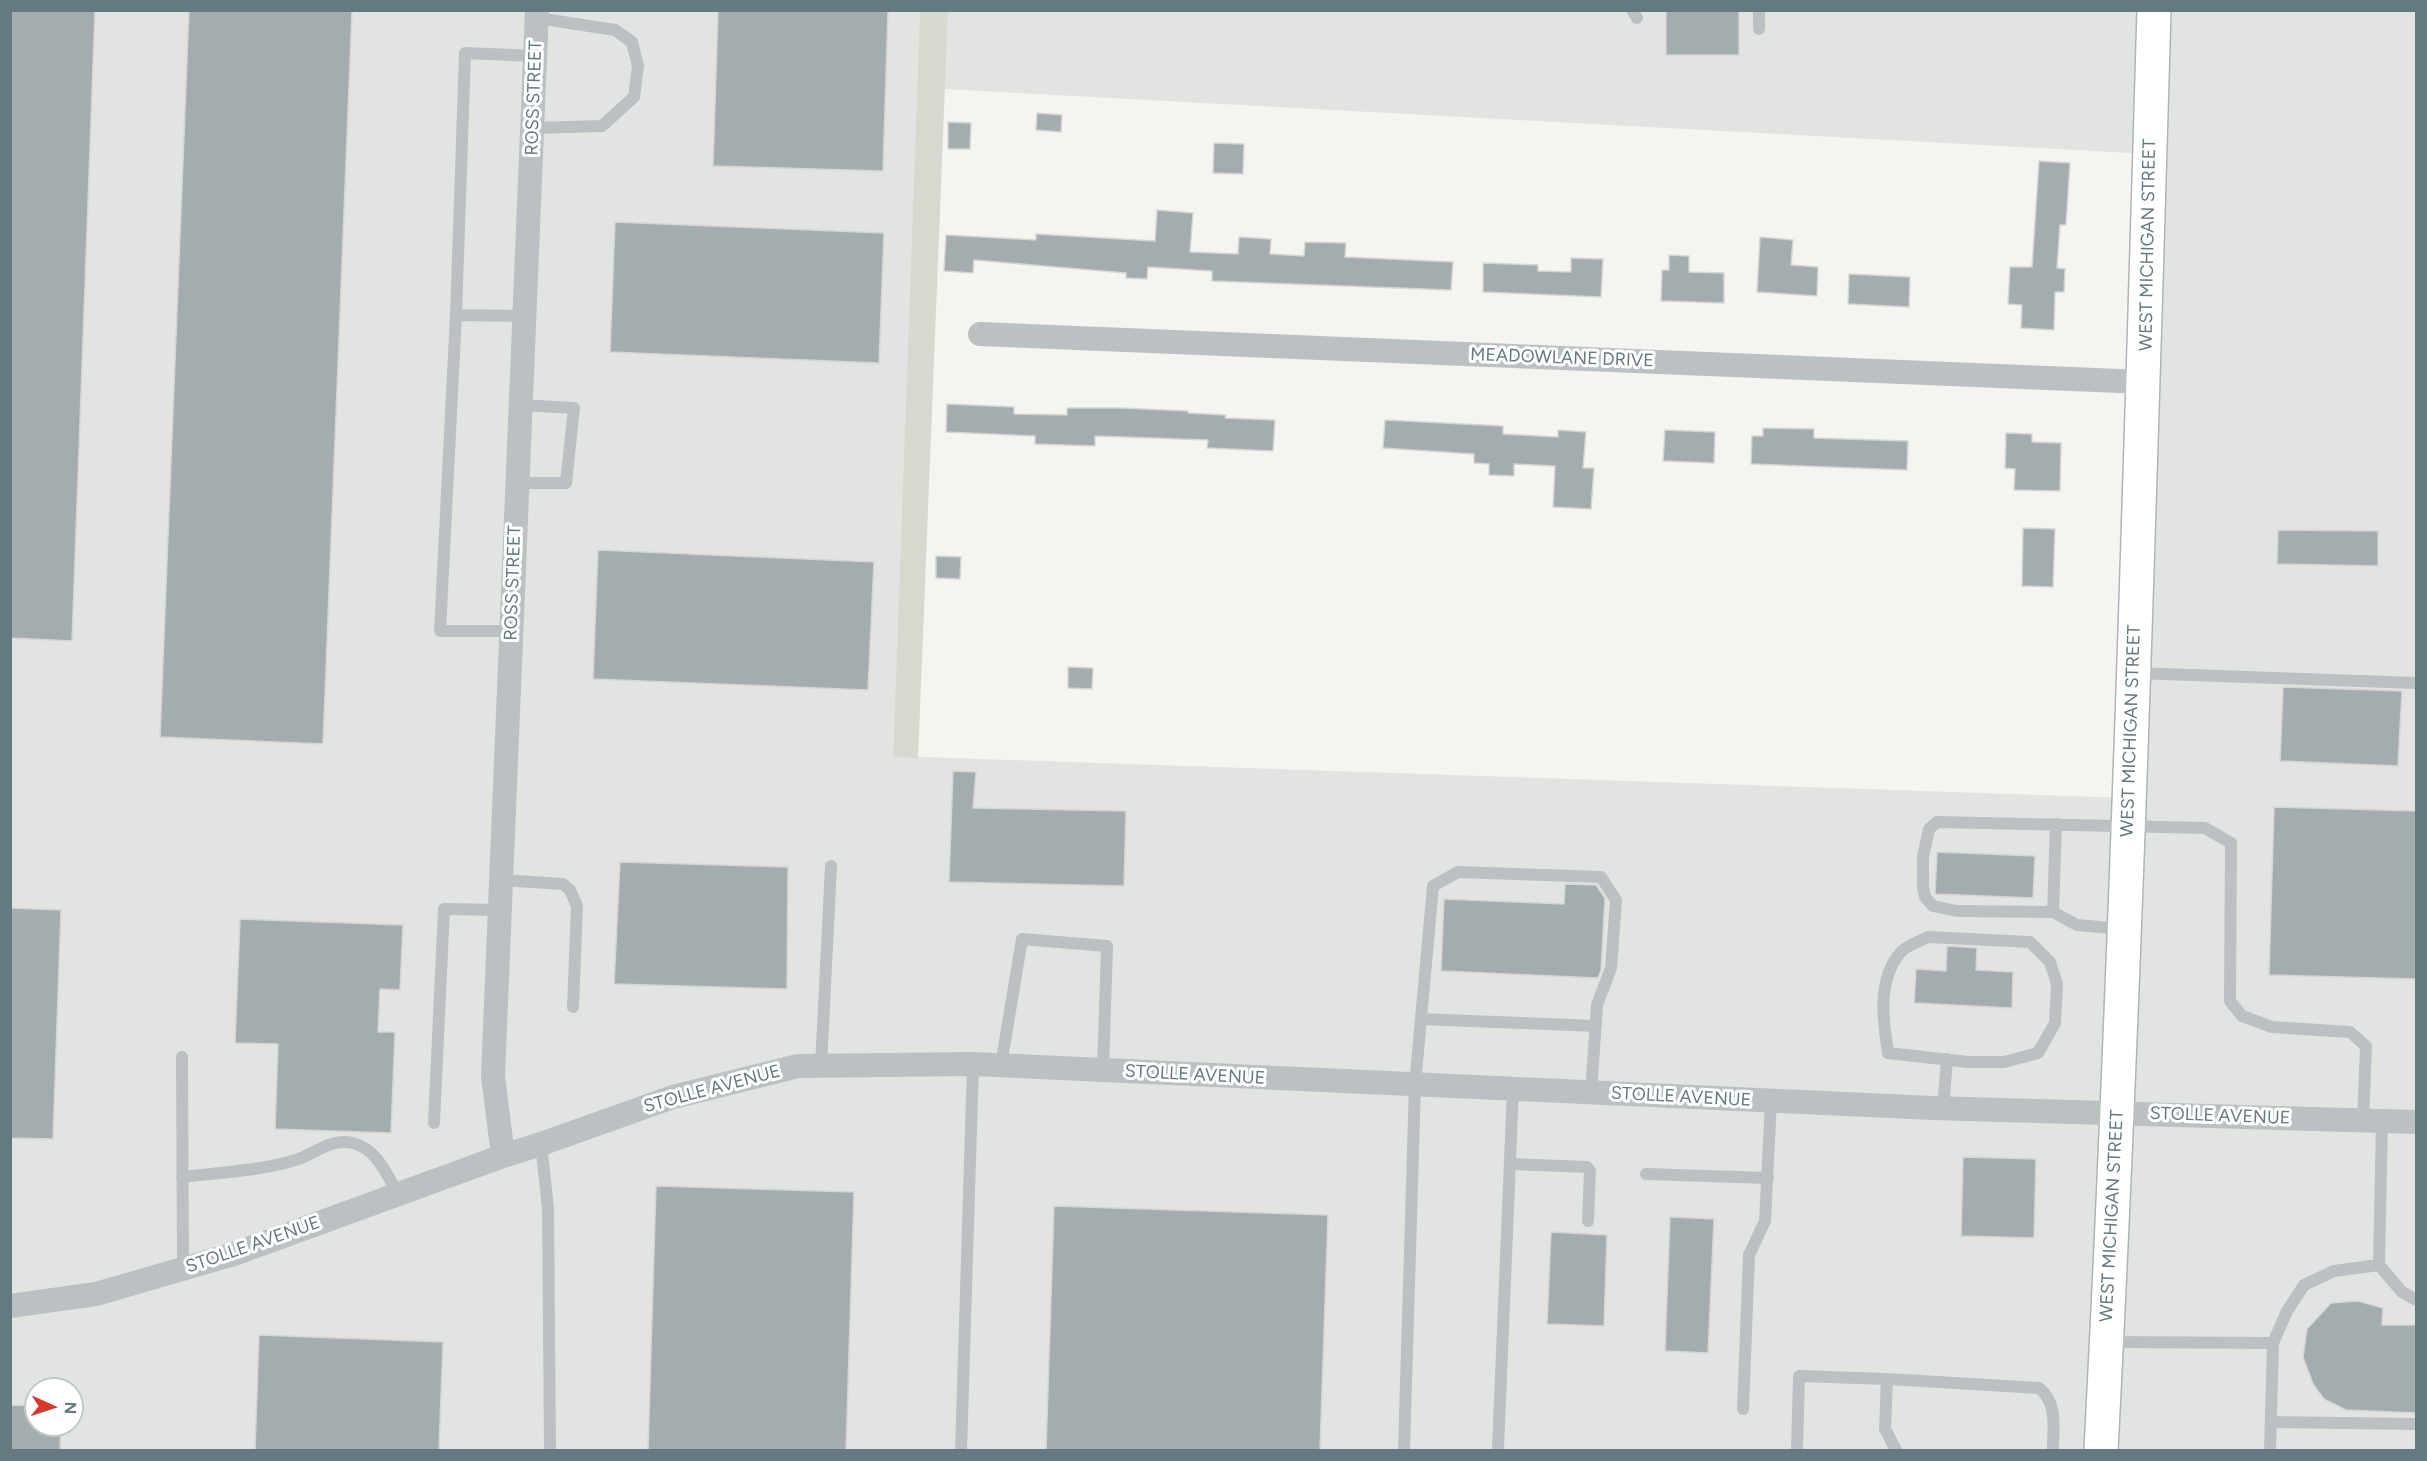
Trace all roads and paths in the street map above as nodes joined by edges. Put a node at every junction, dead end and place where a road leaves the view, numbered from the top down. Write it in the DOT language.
graph roads {
  1 [pos="1759,10"];
  2 [pos="2154,10"];
  3 [pos="537,14"];
  4 [pos="1759,29"];
  5 [pos="535,56"];
  6 [pos="532,128"];
  7 [pos="456,315"];
  8 [pos="524,316"];
  9 [pos="980,334"];
  10 [pos="2144,382"];
  11 [pos="520,405"];
  12 [pos="518,483"];
  13 [pos="511,631"];
  14 [pos="2134,673"];
  15 [pos="2416,683"];
  16 [pos="2056,824"];
  17 [pos="2127,825"];
  18 [pos="831,866"];
  19 [pos="501,880"];
  20 [pos="500,910"];
  21 [pos="2053,912"];
  22 [pos="2124,929"];
  23 [pos="573,1007"];
  24 [pos="1422,1019"];
  25 [pos="1596,1026"];
  26 [pos="182,1057"];
  27 [pos="1947,1059"];
  28 [pos="973,1064"];
  29 [pos="1001,1065"];
  30 [pos="821,1066"];
  31 [pos="1103,1071"];
  32 [pos="1415,1085"];
  33 [pos="1513,1089"];
  34 [pos="1591,1093"];
  35 [pos="1771,1101"];
  36 [pos="1943,1109"];
  37 [pos="2117,1112"];
  38 [pos="2373,1121"];
  39 [pos="2416,1122"];
  40 [pos="434,1123"];
  41 [pos="541,1144"];
  42 [pos="502,1156"];
  43 [pos="1511,1164"];
  44 [pos="1646,1174"];
  45 [pos="182,1177"];
  46 [pos="1768,1178"];
  47 [pos="398,1194"];
  48 [pos="1588,1221"];
  49 [pos="2379,1265"];
  50 [pos="183,1269"];
  51 [pos="2416,1300"];
  52 [pos="10,1306"];
  53 [pos="2106,1342"];
  54 [pos="2273,1343"];
  55 [pos="1887,1379"];
  56 [pos="1743,1409"];
  57 [pos="2271,1422"];
  58 [pos="2416,1424"];
  59 [pos="1498,1448"];
  60 [pos="550,1450"];
  61 [pos="961,1450"];
  62 [pos="1404,1450"];
  63 [pos="1797,1450"];
  64 [pos="1896,1450"];
  65 [pos="2053,1450"];
  66 [pos="2101,1450"];
  67 [pos="2270,1450"];
  1 -- 4 [label="lane"];
  2 -- 10 [label="main road, WEST MICHIGAN STREET"];
  3 -- 5 [label="street, ROSS STREET"];
  3 -- 6 [label="lane"];
  5 -- 6 [label="street, ROSS STREET"];
  5 -- 7 [label="lane"];
  6 -- 8 [label="street, ROSS STREET"];
  7 -- 8 [label="lane"];
  7 -- 13 [label="lane"];
  8 -- 11 [label="street, ROSS STREET"];
  9 -- 10 [label="street, MEADOWLANE DRIVE"];
  10 -- 14 [label="main road, WEST MICHIGAN STREET"];
  11 -- 12 [label="street, ROSS STREET"];
  11 -- 12 [label="lane"];
  12 -- 13 [label="street, ROSS STREET"];
  13 -- 19 [label="street, ROSS STREET"];
  14 -- 15 [label="lane"];
  14 -- 17 [label="main road, WEST MICHIGAN STREET"];
  16 -- 17 [label="lane"];
  16 -- 21 [label="lane"];
  16 -- 21 [label="lane"];
  17 -- 22 [label="main road, WEST MICHIGAN STREET"];
  17 -- 38 [label="lane"];
  18 -- 30 [label="lane"];
  19 -- 20 [label="street, ROSS STREET"];
  19 -- 23 [label="lane"];
  20 -- 40 [label="lane"];
  20 -- 42 [label="street, ROSS STREET"];
  21 -- 22 [label="lane"];
  22 -- 37 [label="main road, WEST MICHIGAN STREET"];
  24 -- 25 [label="lane"];
  24 -- 25 [label="lane"];
  24 -- 32 [label="lane"];
  25 -- 34 [label="lane"];
  26 -- 45 [label="lane"];
  27 -- 27 [label="lane"];
  27 -- 36 [label="lane"];
  28 -- 29 [label="street, STOLLE AVENUE"];
  28 -- 30 [label="street, STOLLE AVENUE"];
  28 -- 61 [label="lane"];
  29 -- 31 [label="street, STOLLE AVENUE"];
  29 -- 31 [label="lane"];
  30 -- 41 [label="street, STOLLE AVENUE"];
  31 -- 32 [label="street, STOLLE AVENUE"];
  32 -- 33 [label="street, STOLLE AVENUE"];
  32 -- 62 [label="lane"];
  33 -- 34 [label="street, STOLLE AVENUE"];
  33 -- 43 [label="lane"];
  34 -- 35 [label="street, STOLLE AVENUE"];
  35 -- 36 [label="street, STOLLE AVENUE"];
  35 -- 46 [label="lane"];
  36 -- 37 [label="street, STOLLE AVENUE"];
  37 -- 38 [label="street, STOLLE AVENUE"];
  37 -- 53 [label="main road, WEST MICHIGAN STREET"];
  38 -- 39 [label="street, STOLLE AVENUE"];
  38 -- 49 [label="lane"];
  41 -- 42 [label="street, STOLLE AVENUE"];
  41 -- 60 [label="lane"];
  42 -- 47 [label="street, STOLLE AVENUE"];
  43 -- 48 [label="lane"];
  43 -- 59 [label="lane"];
  44 -- 46 [label="lane"];
  45 -- 47 [label="lane"];
  45 -- 50 [label="lane"];
  46 -- 56 [label="lane"];
  47 -- 50 [label="street, STOLLE AVENUE"];
  49 -- 51 [label="lane"];
  49 -- 54 [label="lane"];
  50 -- 52 [label="street, STOLLE AVENUE"];
  53 -- 54 [label="lane"];
  53 -- 66 [label="main road, WEST MICHIGAN STREET"];
  54 -- 57 [label="lane"];
  55 -- 63 [label="lane"];
  55 -- 64 [label="lane"];
  55 -- 65 [label="lane"];
  57 -- 58 [label="lane"];
  57 -- 67 [label="lane"];
}
